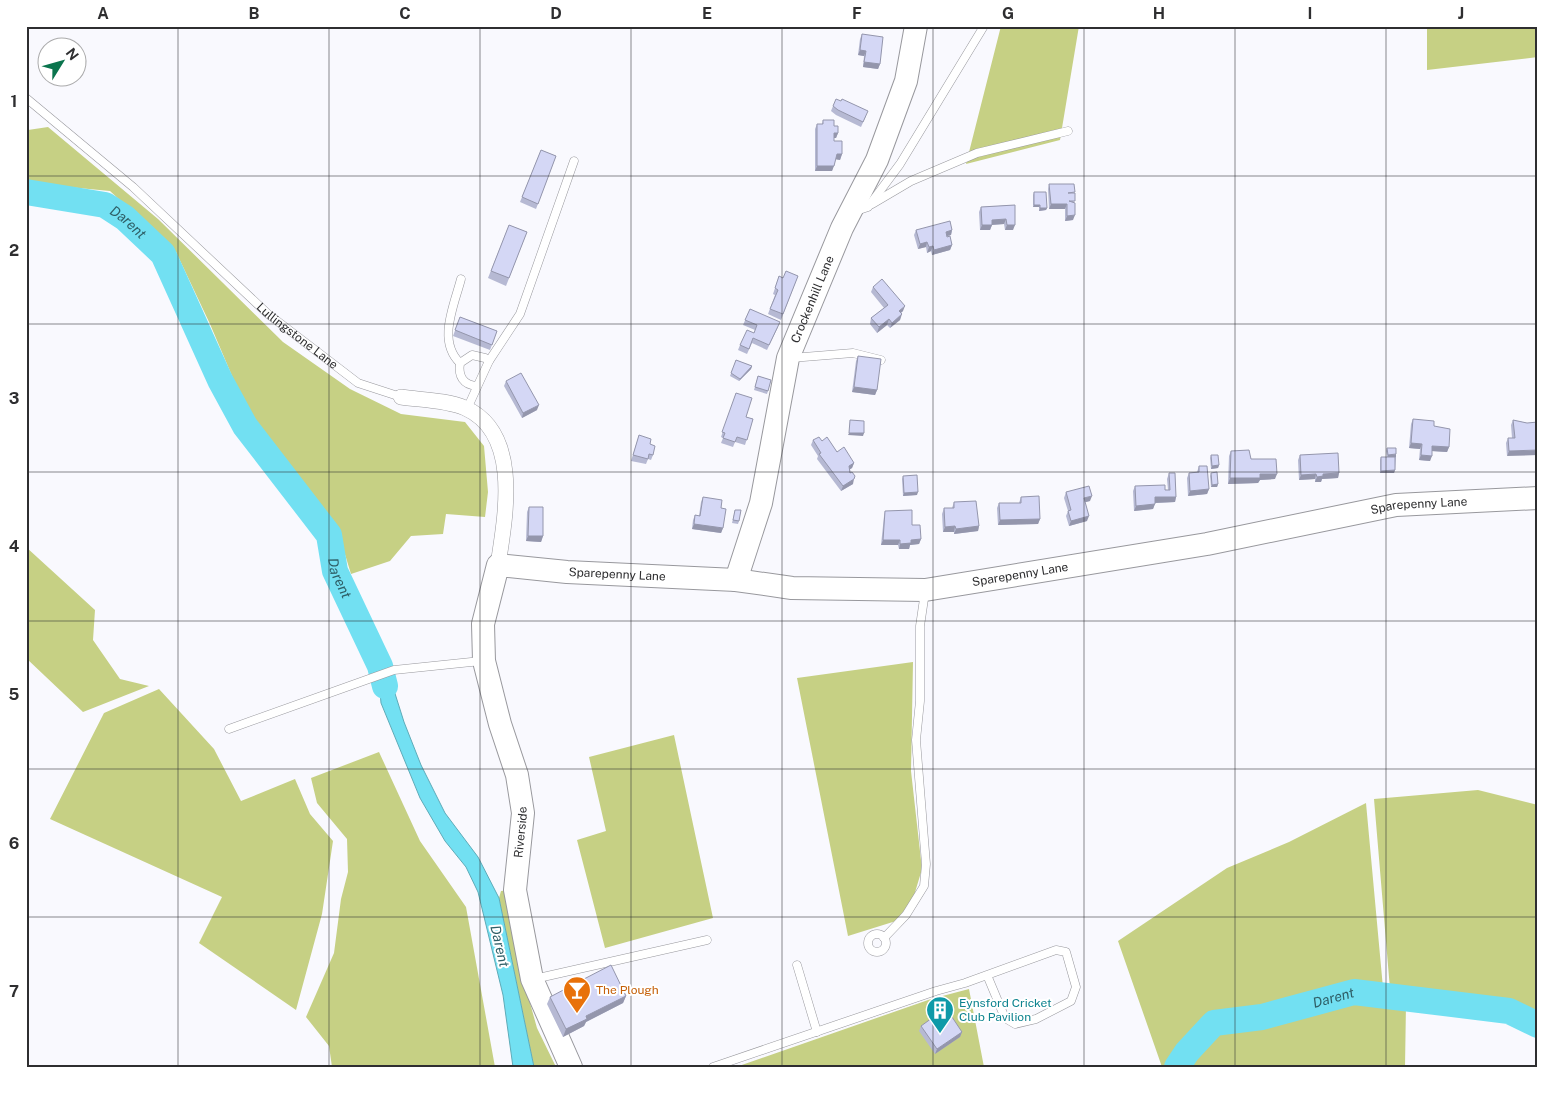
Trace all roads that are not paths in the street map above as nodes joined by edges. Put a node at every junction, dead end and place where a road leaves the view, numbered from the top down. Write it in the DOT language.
graph roads {
  1 [pos="916,26"];
  2 [pos="984,26"];
  3 [pos="27,100"];
  4 [pos="1068,131"];
  5 [pos="574,161"];
  6 [pos="859,210"];
  7 [pos="461,279"];
  8 [pos="788,358"];
  9 [pos="881,360"];
  10 [pos="489,361"];
  11 [pos="460,363"];
  12 [pos="477,386"];
  13 [pos="401,397"];
  14 [pos="467,409"];
  15 [pos="1538,498"];
  16 [pos="498,566"];
  17 [pos="736,580"];
  18 [pos="925,590"];
  19 [pos="484,661"];
  20 [pos="229,729"];
  21 [pos="884,938"];
  22 [pos="707,940"];
  23 [pos="797,965"];
  24 [pos="987,975"];
  25 [pos="532,979"];
  26 [pos="817,1032"];
  27 [pos="571,1067"];
  28 [pos="712,1067"];
  1 -- 6 [label="street, Crockenhill Lane"];
  2 -- 6 [label="lane"];
  3 -- 13 [label="lane, Lullingstone Lane"];
  4 -- 6 [label="lane"];
  5 -- 10 [label="lane"];
  6 -- 8 [label="street, Crockenhill Lane"];
  7 -- 11 [label="lane"];
  8 -- 9 [label="lane"];
  8 -- 17 [label="street, Crockenhill Lane"];
  10 -- 11 [label="lane"];
  10 -- 12 [label="lane"];
  11 -- 12 [label="lane"];
  12 -- 14 [label="lane"];
  13 -- 14 [label="street, Lullingstone Lane"];
  14 -- 16 [label="street, Lullingstone Lane"];
  15 -- 18 [label="street, Sparepenny Lane"];
  16 -- 17 [label="street, Sparepenny Lane"];
  16 -- 19 [label="street, Riverside"];
  17 -- 18 [label="street, Sparepenny Lane"];
  18 -- 21 [label="lane"];
  19 -- 20 [label="lane"];
  19 -- 25 [label="street, Riverside"];
  22 -- 25 [label="lane"];
  23 -- 26 [label="lane"];
  24 -- 24 [label="lane"];
  24 -- 26 [label="lane"];
  25 -- 27 [label="street, Riverside"];
  26 -- 28 [label="lane"];
}
